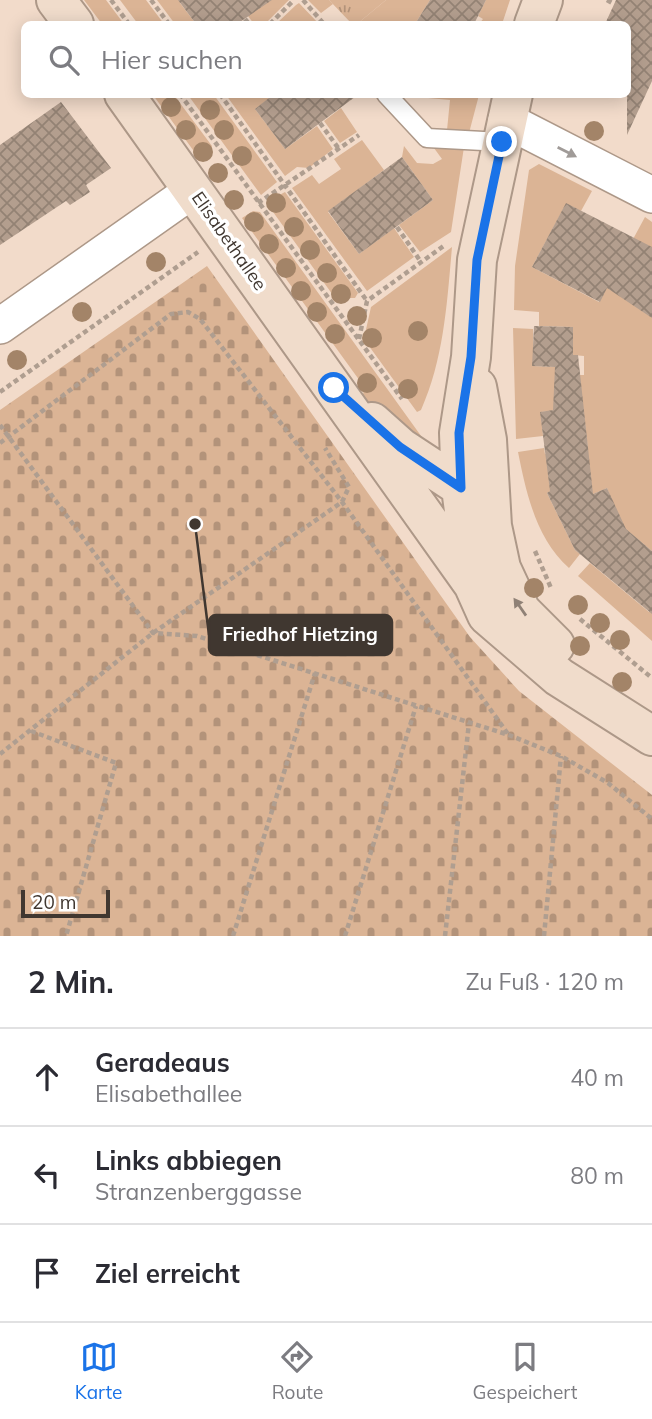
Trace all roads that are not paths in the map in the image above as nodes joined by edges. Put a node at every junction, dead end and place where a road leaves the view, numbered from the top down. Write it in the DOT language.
graph roads {
  1 [pos="56,0"];
  2 [pos="544,0"];
  3 [pos="72,21"];
  4 [pos="535,21"];
  5 [pos="127,98"];
  6 [pos="390,98"];
  7 [pos="507,119"];
  8 [pos="193,190"];
  9 [pos="652,195"];
  10 [pos="0,326"];
  11 [pos="334,388"];
  12 [pos="396,480"];
  13 [pos="472,500"];
  14 [pos="474,586"];
  15 [pos="644,730"];
  1 -- 3 [label="street"];
  2 -- 4 [label="street"];
  5 -- 8 [label="street, Elisabethallee"];
  6 -- 7 [label="lane"];
  7 -- 9 [label="street, one-way"];
  7 -- 13 [label="street"];
  8 -- 10 [label="street"];
  8 -- 11 [label="street, Elisabethallee"];
  11 -- 12 [label="street, Elisabethallee"];
  11 -- 13 [label="street, Elisabethallee"];
  12 -- 13 [label="street"];
  12 -- 14 [label="street, Elisabethallee"];
  13 -- 14 [label="street"];
  15 -- 13 [label="street, one-way"];
  14 -- 15 [label="street"];
}
